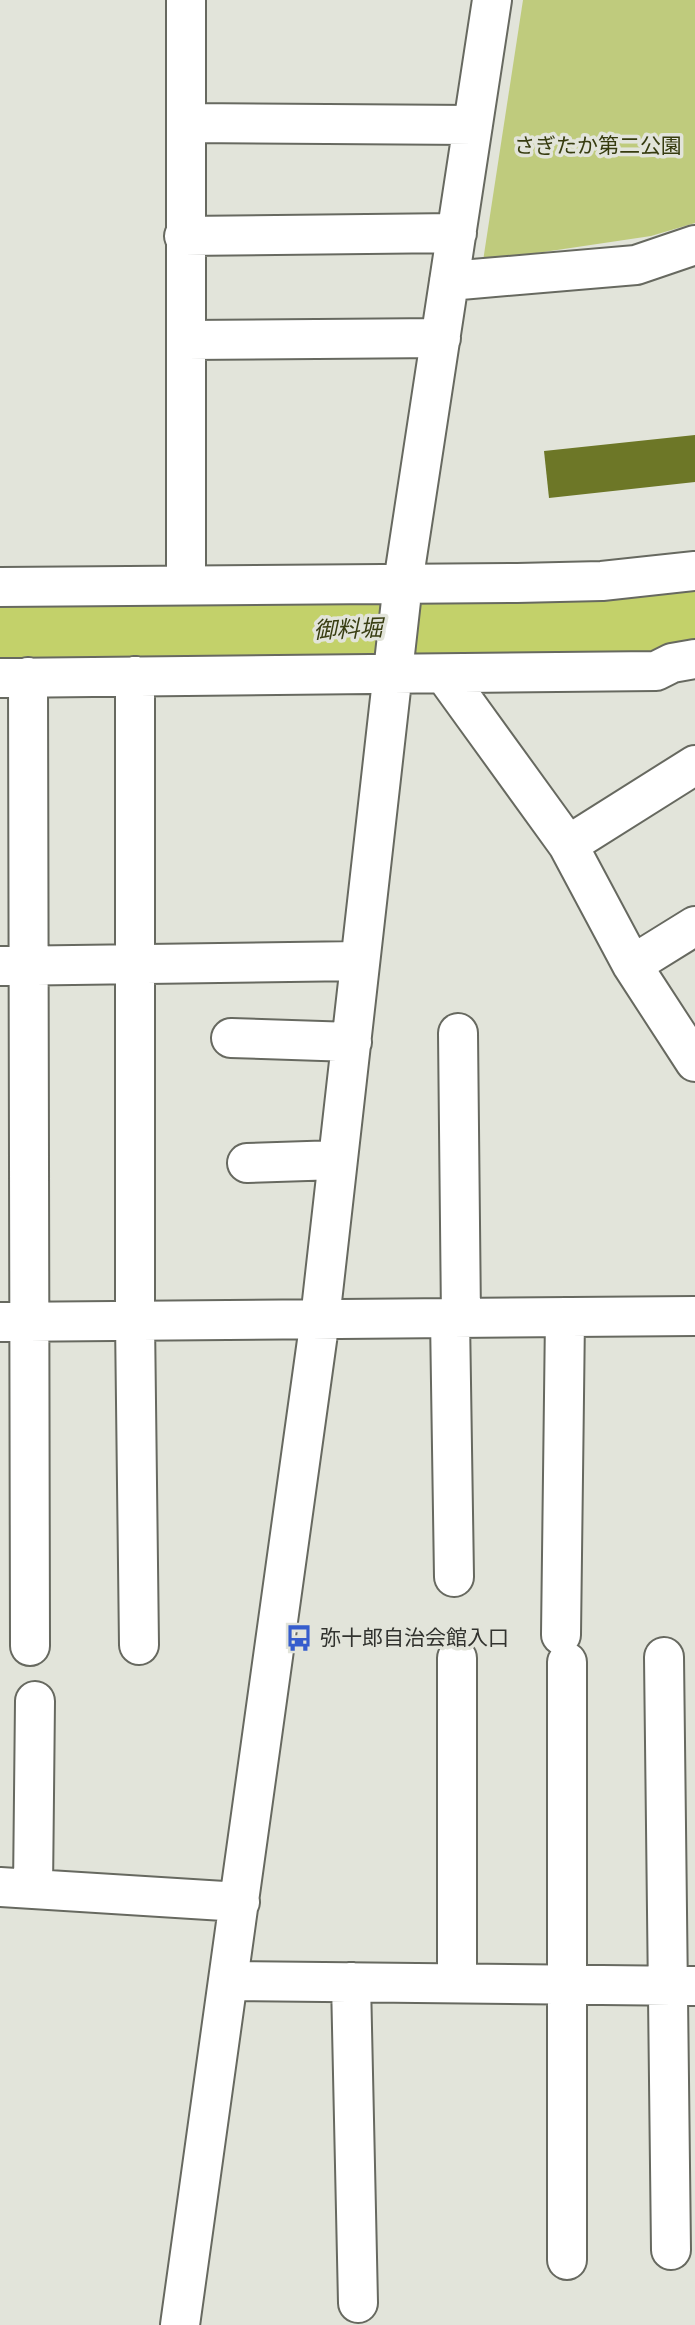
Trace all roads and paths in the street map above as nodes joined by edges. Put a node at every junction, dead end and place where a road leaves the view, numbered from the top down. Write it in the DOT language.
graph roads {
  1 [pos="186,0"];
  2 [pos="492,0"];
  3 [pos="187,122"];
  4 [pos="473,125"];
  5 [pos="457,233"];
  6 [pos="184,236"];
  7 [pos="695,246"];
  8 [pos="449,281"];
  9 [pos="441,338"];
  10 [pos="187,340"];
  11 [pos="695,571"];
  12 [pos="186,585"];
  13 [pos="0,587"];
  14 [pos="402,593"];
  15 [pos="695,659"];
  16 [pos="394,665"];
  17 [pos="445,675"];
  18 [pos="135,676"];
  19 [pos="14,678"];
  20 [pos="695,765"];
  21 [pos="568,845"];
  22 [pos="695,926"];
  23 [pos="360,961"];
  24 [pos="135,964"];
  25 [pos="15,965"];
  26 [pos="632,965"];
  27 [pos="458,1033"];
  28 [pos="231,1038"];
  29 [pos="352,1042"];
  30 [pos="695,1062"];
  31 [pos="338,1160"];
  32 [pos="247,1163"];
  33 [pos="695,1316"];
  34 [pos="565,1317"];
  35 [pos="455,1318"];
  36 [pos="320,1319"];
  37 [pos="135,1321"];
  38 [pos="15,1322"];
  39 [pos="454,1577"];
  40 [pos="139,1645"];
  41 [pos="30,1646"];
  42 [pos="664,1657"];
  43 [pos="457,1658"];
  44 [pos="35,1701"];
  45 [pos="17,1888"];
  46 [pos="240,1902"];
  47 [pos="229,1980"];
  48 [pos="351,1982"];
  49 [pos="457,1983"];
  50 [pos="568,1985"];
  51 [pos="681,1986"];
  52 [pos="671,2250"];
  53 [pos="567,2260"];
  54 [pos="358,2303"];
  55 [pos="180,2325"];
  1 -- 3 [label="street"];
  2 -- 4 [label="street"];
  3 -- 4 [label="street"];
  3 -- 6 [label="street"];
  4 -- 5 [label="street"];
  5 -- 6 [label="street"];
  5 -- 8 [label="street"];
  6 -- 10 [label="street"];
  7 -- 8 [label="street"];
  8 -- 9 [label="street"];
  9 -- 10 [label="street"];
  9 -- 14 [label="street"];
  10 -- 12 [label="street"];
  11 -- 14 [label="street"];
  12 -- 13 [label="street"];
  12 -- 14 [label="street"];
  14 -- 16 [label="street"];
  15 -- 17 [label="street"];
  16 -- 17 [label="street"];
  16 -- 18 [label="street"];
  16 -- 23 [label="street"];
  17 -- 21 [label="street"];
  18 -- 19 [label="street"];
  18 -- 24 [label="street"];
  19 -- 25 [label="street"];
  20 -- 21 [label="street"];
  21 -- 26 [label="street"];
  22 -- 26 [label="street"];
  23 -- 24 [label="street"];
  23 -- 29 [label="street"];
  24 -- 25 [label="street"];
  24 -- 37 [label="street"];
  25 -- 38 [label="street"];
  26 -- 30 [label="street"];
  27 -- 35 [label="street"];
  28 -- 29 [label="street"];
  29 -- 31 [label="street"];
  31 -- 32 [label="street"];
  31 -- 36 [label="street"];
  33 -- 34 [label="street"];
  34 -- 35 [label="street"];
  34 -- 50 [label="street"];
  35 -- 36 [label="street"];
  35 -- 39 [label="street"];
  36 -- 37 [label="street"];
  36 -- 46 [label="street"];
  37 -- 38 [label="street"];
  37 -- 40 [label="street"];
  38 -- 41 [label="street"];
  42 -- 51 [label="street"];
  43 -- 49 [label="street"];
  44 -- 45 [label="street"];
  45 -- 46 [label="street"];
  46 -- 47 [label="street"];
  47 -- 48 [label="street"];
  47 -- 55 [label="street"];
  48 -- 49 [label="street"];
  48 -- 54 [label="street"];
  49 -- 50 [label="street"];
  50 -- 51 [label="street"];
  50 -- 53 [label="street"];
  51 -- 52 [label="street"];
}
